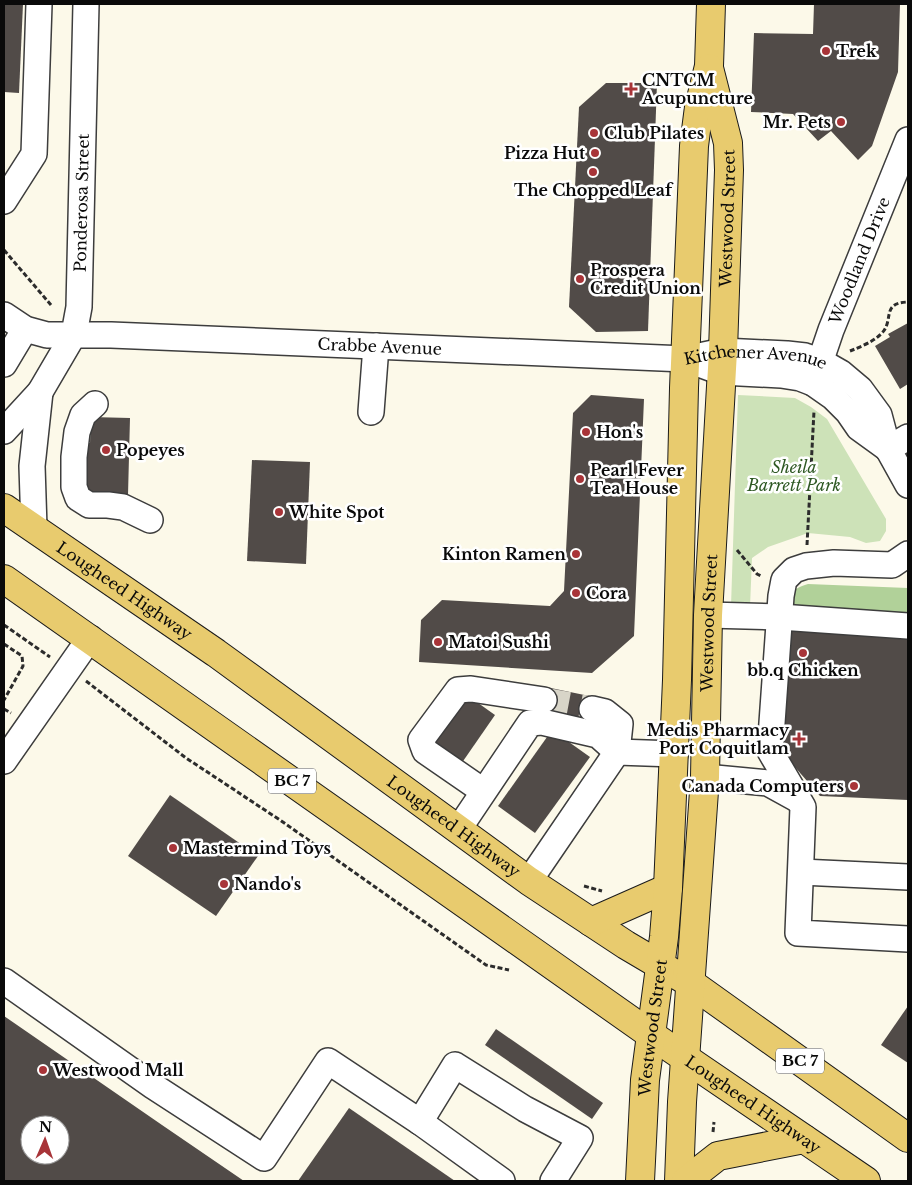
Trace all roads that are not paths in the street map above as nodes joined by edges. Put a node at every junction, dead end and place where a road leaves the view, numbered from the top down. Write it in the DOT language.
graph roads {
  1 [pos="39,4"];
  2 [pos="86,4"];
  3 [pos="711,4"];
  4 [pos="709,66"];
  5 [pos="908,140"];
  6 [pos="4,201"];
  7 [pos="4,315"];
  8 [pos="25,329"];
  9 [pos="74,334"];
  10 [pos="376,346"];
  11 [pos="686,360"];
  12 [pos="722,361"];
  13 [pos="4,364"];
  14 [pos="816,383"];
  15 [pos="40,392"];
  16 [pos="95,404"];
  17 [pos="371,412"];
  18 [pos="4,431"];
  19 [pos="898,443"];
  20 [pos="908,485"];
  21 [pos="4,508"];
  22 [pos="150,520"];
  23 [pos="34,528"];
  24 [pos="908,554"];
  25 [pos="4,579"];
  26 [pos="708,615"];
  27 [pos="780,617"];
  28 [pos="908,626"];
  29 [pos="90,638"];
  30 [pos="544,700"];
  31 [pos="592,709"];
  32 [pos="617,752"];
  33 [pos="674,754"];
  34 [pos="4,761"];
  35 [pos="705,778"];
  36 [pos="483,791"];
  37 [pos="800,803"];
  38 [pos="458,830"];
  39 [pos="801,872"];
  40 [pos="908,877"];
  41 [pos="529,880"];
  42 [pos="668,888"];
  43 [pos="591,922"];
  44 [pos="908,939"];
  45 [pos="660,965"];
  46 [pos="4,981"];
  47 [pos="692,984"];
  48 [pos="650,1034"];
  49 [pos="686,1058"];
  50 [pos="420,1122"];
  51 [pos="908,1138"];
  52 [pos="804,1139"];
  53 [pos="502,1181"];
  54 [pos="553,1181"];
  55 [pos="640,1181"];
  56 [pos="679,1181"];
  57 [pos="686,1181"];
  58 [pos="866,1181"];
  1 -- 6 [label="street"];
  2 -- 9 [label="street, Ponderosa Street"];
  3 -- 4 [label="main road, Westwood Street"];
  4 -- 11 [label="main road, Westwood Street"];
  4 -- 12 [label="main road, Westwood Street"];
  5 -- 14 [label="street, Woodland Drive"];
  7 -- 8 [label="street, Crabbe Avenue"];
  8 -- 9 [label="street, Crabbe Avenue"];
  8 -- 13 [label="street"];
  9 -- 10 [label="street, Crabbe Avenue"];
  9 -- 15 [label="street, Ponderosa Street"];
  10 -- 11 [label="street, Crabbe Avenue"];
  10 -- 17 [label="street"];
  11 -- 12 [label="street, Kitchener Avenue"];
  11 -- 33 [label="main road, Westwood Street"];
  12 -- 14 [label="street, Kitchener Avenue"];
  12 -- 26 [label="main road, Westwood Street"];
  14 -- 19 [label="street, Kitchener Avenue"];
  15 -- 18 [label="street, Ponderosa Street"];
  15 -- 23 [label="street, Ponderosa Street"];
  16 -- 22 [label="street"];
  19 -- 20 [label="street, Kitchener Avenue"];
  21 -- 23 [label="main road, Lougheed Highway / BC 7"];
  23 -- 38 [label="main road, Lougheed Highway / BC 7"];
  24 -- 27 [label="street"];
  25 -- 29 [label="main road, Lougheed Highway / BC 7"];
  26 -- 27 [label="street"];
  26 -- 35 [label="main road, Westwood Street"];
  27 -- 28 [label="street"];
  27 -- 37 [label="street"];
  29 -- 34 [label="street"];
  29 -- 48 [label="main road, Lougheed Highway / BC 7"];
  30 -- 36 [label="street"];
  31 -- 32 [label="street"];
  32 -- 33 [label="street"];
  32 -- 36 [label="street"];
  32 -- 41 [label="street"];
  33 -- 42 [label="main road, Westwood Street"];
  35 -- 37 [label="street"];
  35 -- 47 [label="main road, Westwood Street"];
  36 -- 38 [label="street"];
  37 -- 39 [label="street"];
  38 -- 41 [label="main road, Lougheed Highway / BC 7"];
  39 -- 40 [label="street"];
  39 -- 44 [label="street"];
  41 -- 43 [label="main road, Lougheed Highway / BC 7"];
  42 -- 43 [label="main road"];
  42 -- 45 [label="main road, Westwood Street"];
  43 -- 45 [label="main road, Lougheed Highway / BC 7"];
  45 -- 47 [label="main road, Lougheed Highway / BC 7"];
  45 -- 48 [label="main road, Westwood Street"];
  46 -- 50 [label="street"];
  47 -- 49 [label="main road, Westwood Street"];
  47 -- 51 [label="main road, Lougheed Highway / BC 7"];
  48 -- 49 [label="main road, Lougheed Highway / BC 7"];
  48 -- 55 [label="main road, Westwood Street"];
  49 -- 52 [label="main road, Lougheed Highway / BC 7"];
  49 -- 56 [label="main road, Westwood Street"];
  50 -- 53 [label="street"];
  50 -- 54 [label="street"];
  52 -- 57 [label="main road"];
  52 -- 58 [label="main road, Lougheed Highway / BC 7"];
}
